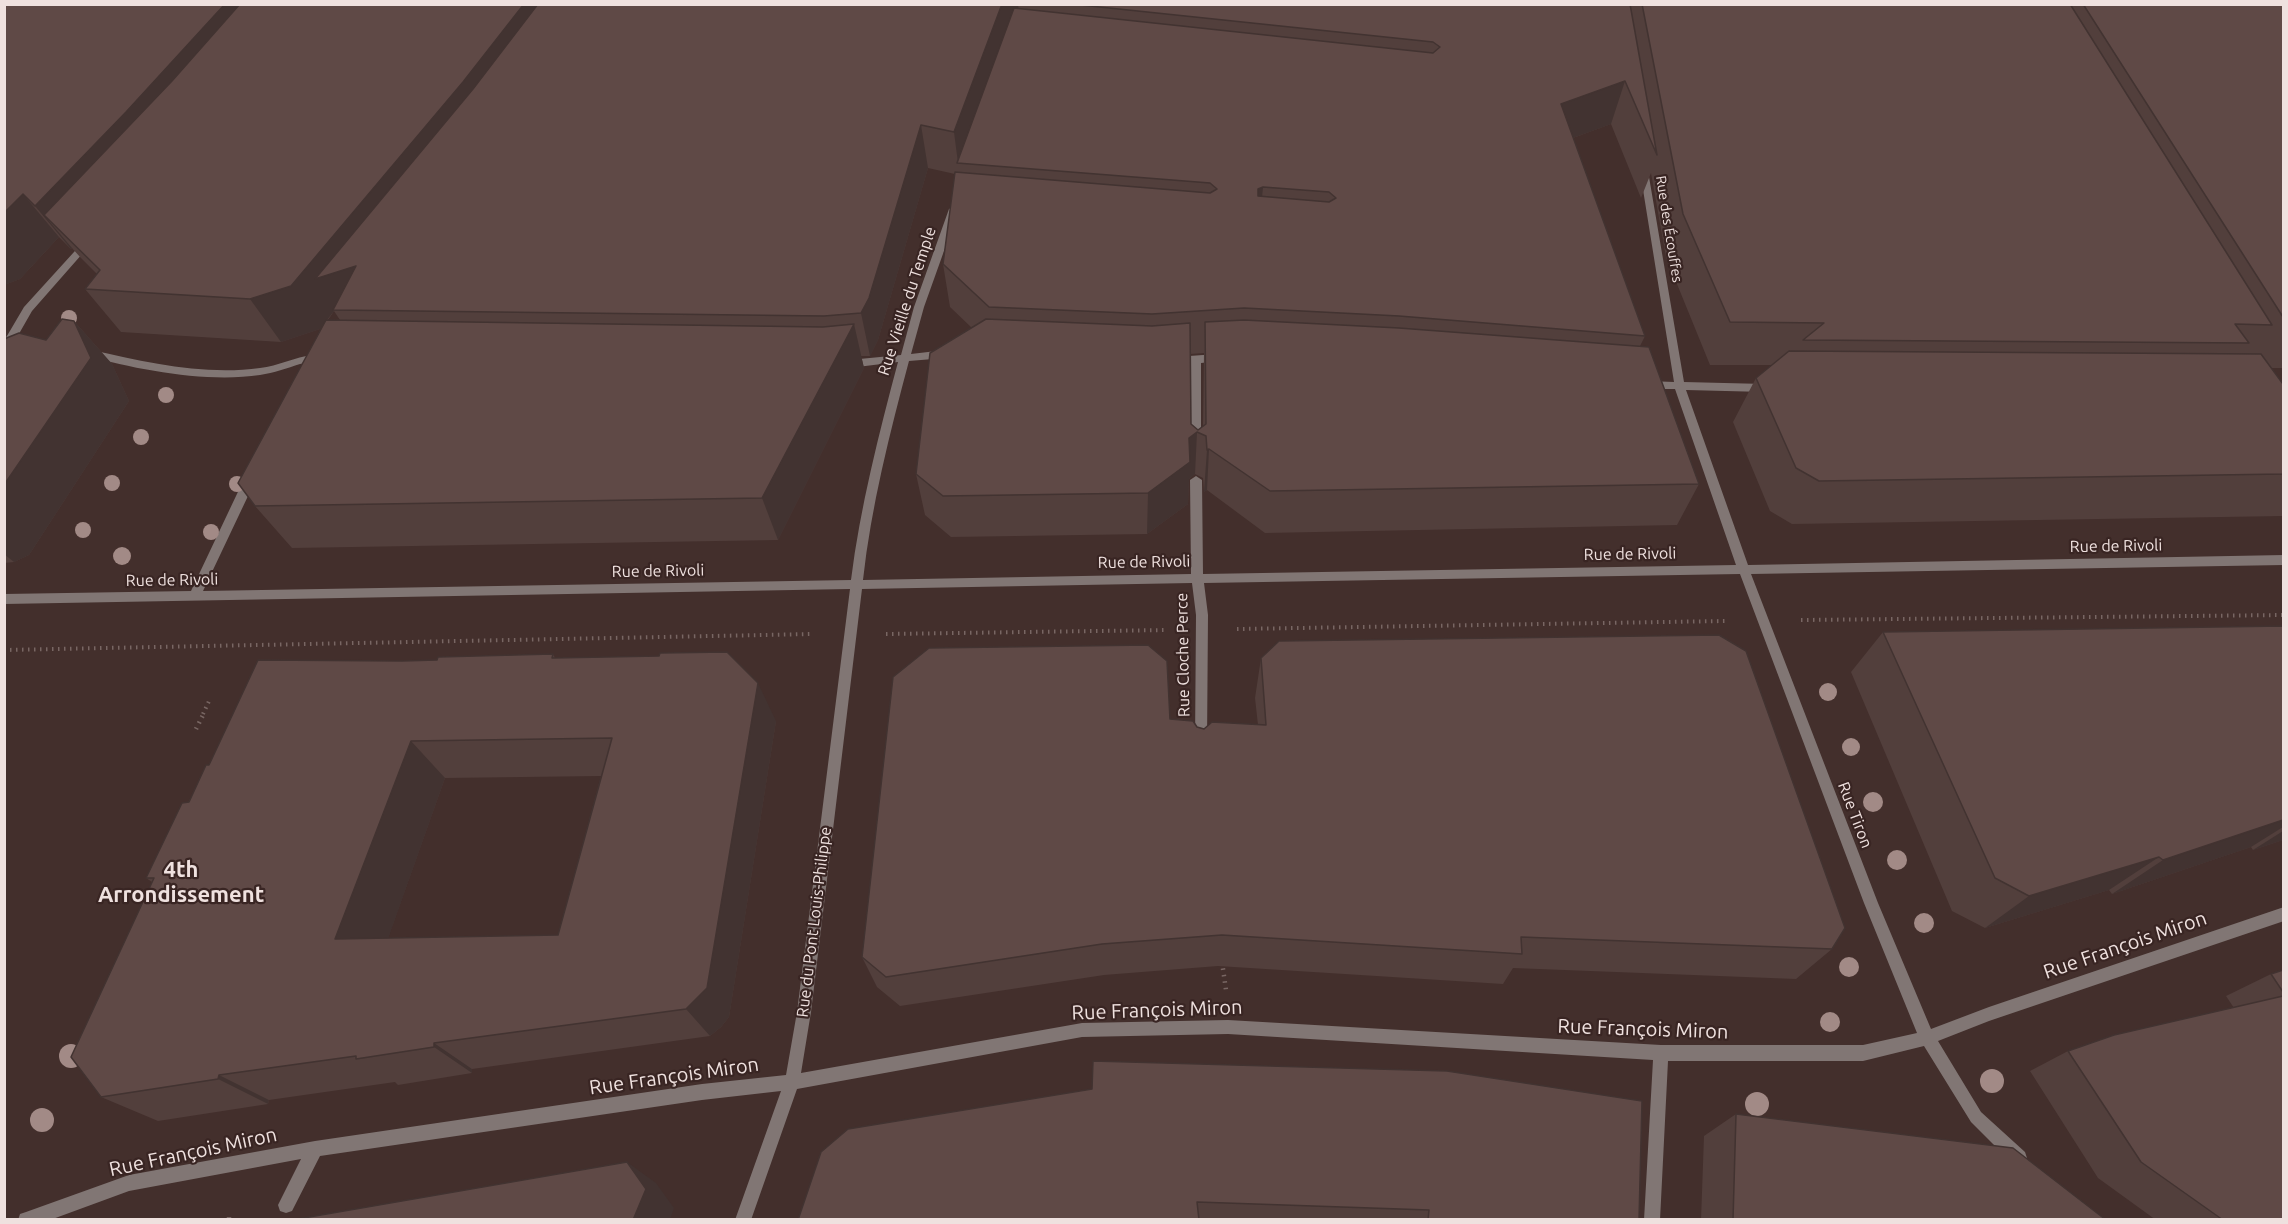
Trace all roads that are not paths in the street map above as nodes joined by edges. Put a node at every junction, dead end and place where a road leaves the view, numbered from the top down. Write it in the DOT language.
graph roads {
  1 [pos="1643,166"];
  2 [pos="957,200"];
  3 [pos="97,232"];
  4 [pos="8,336"];
  5 [pos="23,340"];
  6 [pos="4,351"];
  7 [pos="79,352"];
  8 [pos="309,354"];
  9 [pos="957,355"];
  10 [pos="330,358"];
  11 [pos="1229,358"];
  12 [pos="1196,359"];
  13 [pos="905,360"];
  14 [pos="1163,362"];
  15 [pos="835,365"];
  16 [pos="299,374"];
  17 [pos="1641,384"];
  18 [pos="1680,387"];
  19 [pos="1773,388"];
  20 [pos="1196,460"];
  21 [pos="256,465"];
  22 [pos="1196,480"];
  23 [pos="2283,560"];
  24 [pos="1743,569"];
  25 [pos="1197,578"];
  26 [pos="854,585"];
  27 [pos="195,596"];
  28 [pos="4,599"];
  29 [pos="851,617"];
  30 [pos="1200,758"];
  31 [pos="2283,914"];
  32 [pos="1928,1038"];
  33 [pos="1661,1053"];
  34 [pos="792,1082"];
  35 [pos="315,1149"];
  36 [pos="2035,1173"];
  37 [pos="286,1205"];
  38 [pos="26,1220"];
  39 [pos="742,1220"];
  40 [pos="1652,1220"];
  1 -- 18 [label="street, Rue des Écouffes"];
  2 -- 13 [label="street, Rue Vieille du Temple"];
  3 -- 4 [label="street"];
  4 -- 5 [label="street"];
  4 -- 6 [label="street"];
  7 -- 8 [label="street"];
  8 -- 10 [label="street"];
  8 -- 16 [label="street"];
  9 -- 13 [label="street"];
  11 -- 12 [label="street"];
  12 -- 14 [label="street"];
  12 -- 20 [label="street"];
  13 -- 15 [label="street"];
  13 -- 26 [label="street, Rue Vieille du Temple"];
  17 -- 18 [label="street"];
  18 -- 19 [label="street"];
  18 -- 24 [label="street, Rue des Écouffes"];
  21 -- 27 [label="street"];
  22 -- 25 [label="street, Rue Cloche Perce"];
  23 -- 24 [label="street, Rue de Rivoli"];
  24 -- 25 [label="street, Rue de Rivoli"];
  24 -- 32 [label="street, Rue Tiron"];
  25 -- 26 [label="street, Rue de Rivoli"];
  25 -- 30 [label="street, Rue Cloche Perce"];
  26 -- 27 [label="street, Rue de Rivoli"];
  26 -- 29 [label="street, Rue Vieille du Temple"];
  27 -- 28 [label="street, Rue de Rivoli"];
  29 -- 34 [label="street, Rue du Pont Louis-Philippe"];
  31 -- 32 [label="street, Rue François Miron"];
  32 -- 33 [label="street, Rue François Miron"];
  32 -- 36 [label="street, Rue Tiron"];
  33 -- 34 [label="street, Rue François Miron"];
  33 -- 40 [label="street"];
  34 -- 35 [label="street, Rue François Miron"];
  34 -- 39 [label="street, Rue du Pont Louis-Philippe"];
  35 -- 37 [label="street"];
  35 -- 38 [label="street, Rue François Miron"];
}
